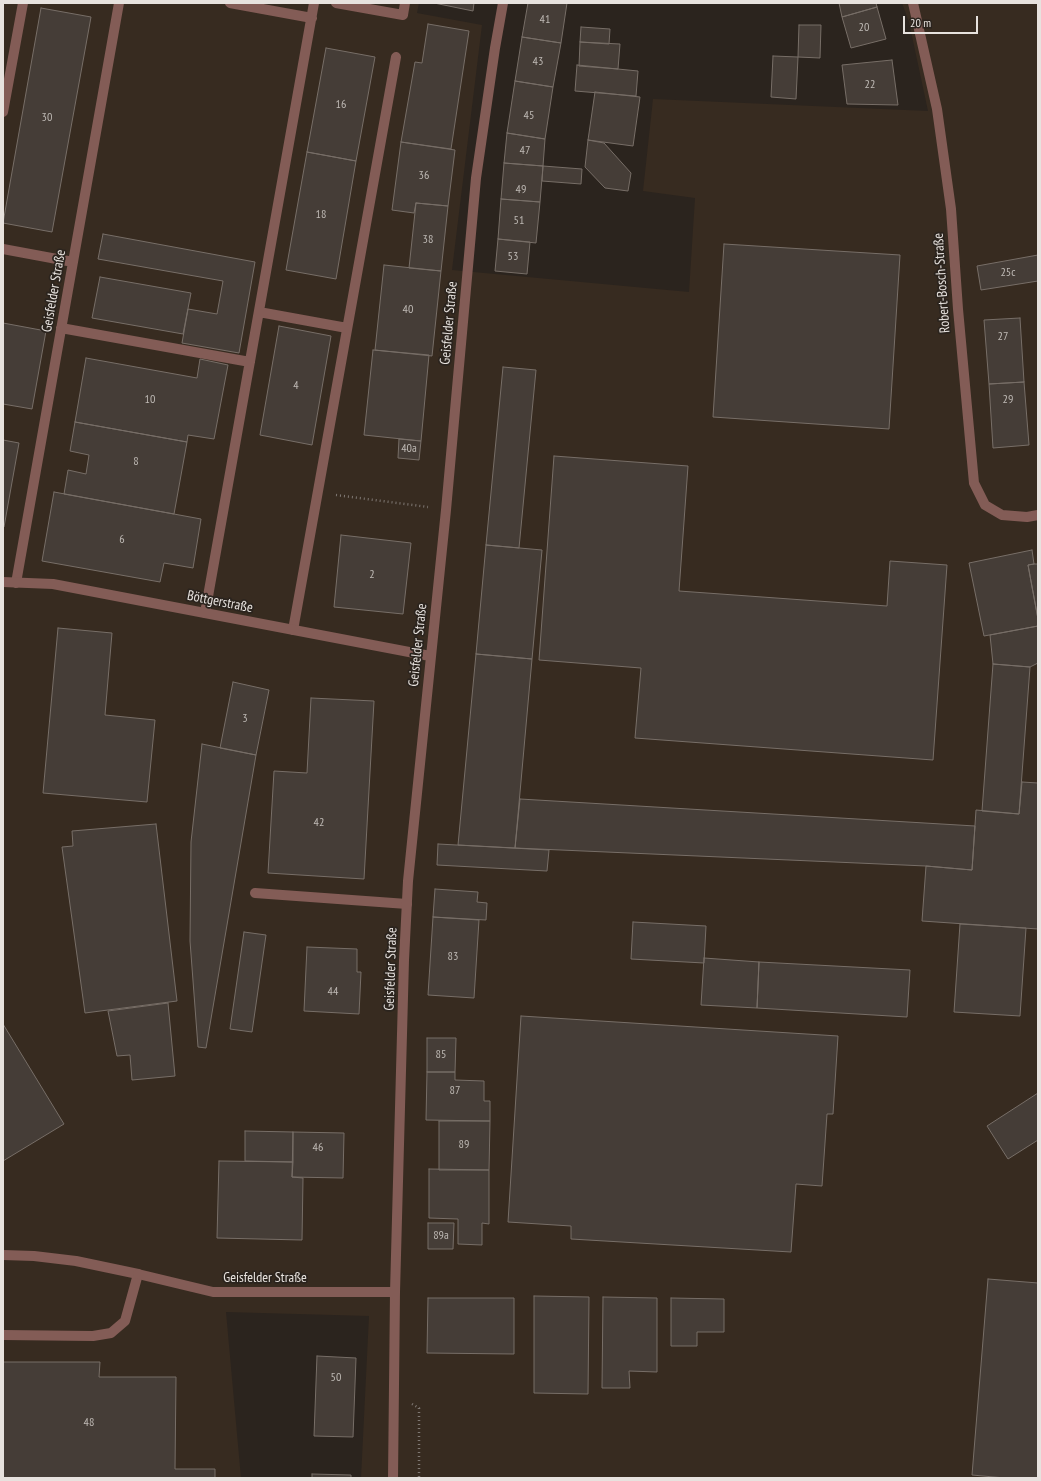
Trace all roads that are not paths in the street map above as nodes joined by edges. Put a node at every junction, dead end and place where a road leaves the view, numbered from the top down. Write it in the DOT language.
graph roads {
  1 [pos="23,3"];
  2 [pos="119,3"];
  3 [pos="230,3"];
  4 [pos="314,3"];
  5 [pos="336,3"];
  6 [pos="405,3"];
  7 [pos="502,3"];
  8 [pos="913,3"];
  9 [pos="312,18"];
  10 [pos="396,57"];
  11 [pos="3,112"];
  12 [pos="3,249"];
  13 [pos="73,262"];
  14 [pos="259,312"];
  15 [pos="61,328"];
  16 [pos="347,328"];
  17 [pos="250,362"];
  18 [pos="1038,515"];
  19 [pos="3,582"];
  20 [pos="16,583"];
  21 [pos="205,613"];
  22 [pos="293,630"];
  23 [pos="430,656"];
  24 [pos="255,893"];
  25 [pos="407,904"];
  26 [pos="3,1255"];
  27 [pos="138,1274"];
  28 [pos="395,1292"];
  29 [pos="3,1335"];
  30 [pos="393,1478"];
  1 -- 11 [label="street"];
  2 -- 13 [label="street, Geisfelder Straße"];
  3 -- 9 [label="street"];
  4 -- 9 [label="street"];
  5 -- 6 [label="street"];
  7 -- 23 [label="street, Geisfelder Straße"];
  8 -- 18 [label="street, Robert-Bosch-Straße"];
  9 -- 14 [label="street"];
  10 -- 16 [label="street"];
  12 -- 13 [label="street"];
  13 -- 15 [label="street, Geisfelder Straße"];
  14 -- 16 [label="street"];
  14 -- 17 [label="street"];
  15 -- 17 [label="street"];
  15 -- 20 [label="street, Geisfelder Straße"];
  16 -- 22 [label="street"];
  17 -- 21 [label="street"];
  19 -- 20 [label="street, Böttgerstraße"];
  20 -- 21 [label="street, Böttgerstraße"];
  21 -- 22 [label="street, Böttgerstraße"];
  22 -- 23 [label="street, Böttgerstraße"];
  23 -- 25 [label="street, Geisfelder Straße"];
  24 -- 25 [label="street"];
  25 -- 28 [label="street, Geisfelder Straße"];
  26 -- 27 [label="street, Geisfelder Straße"];
  27 -- 28 [label="street, Geisfelder Straße"];
  27 -- 29 [label="street"];
  28 -- 30 [label="street, Geisfelder Straße"];
}
